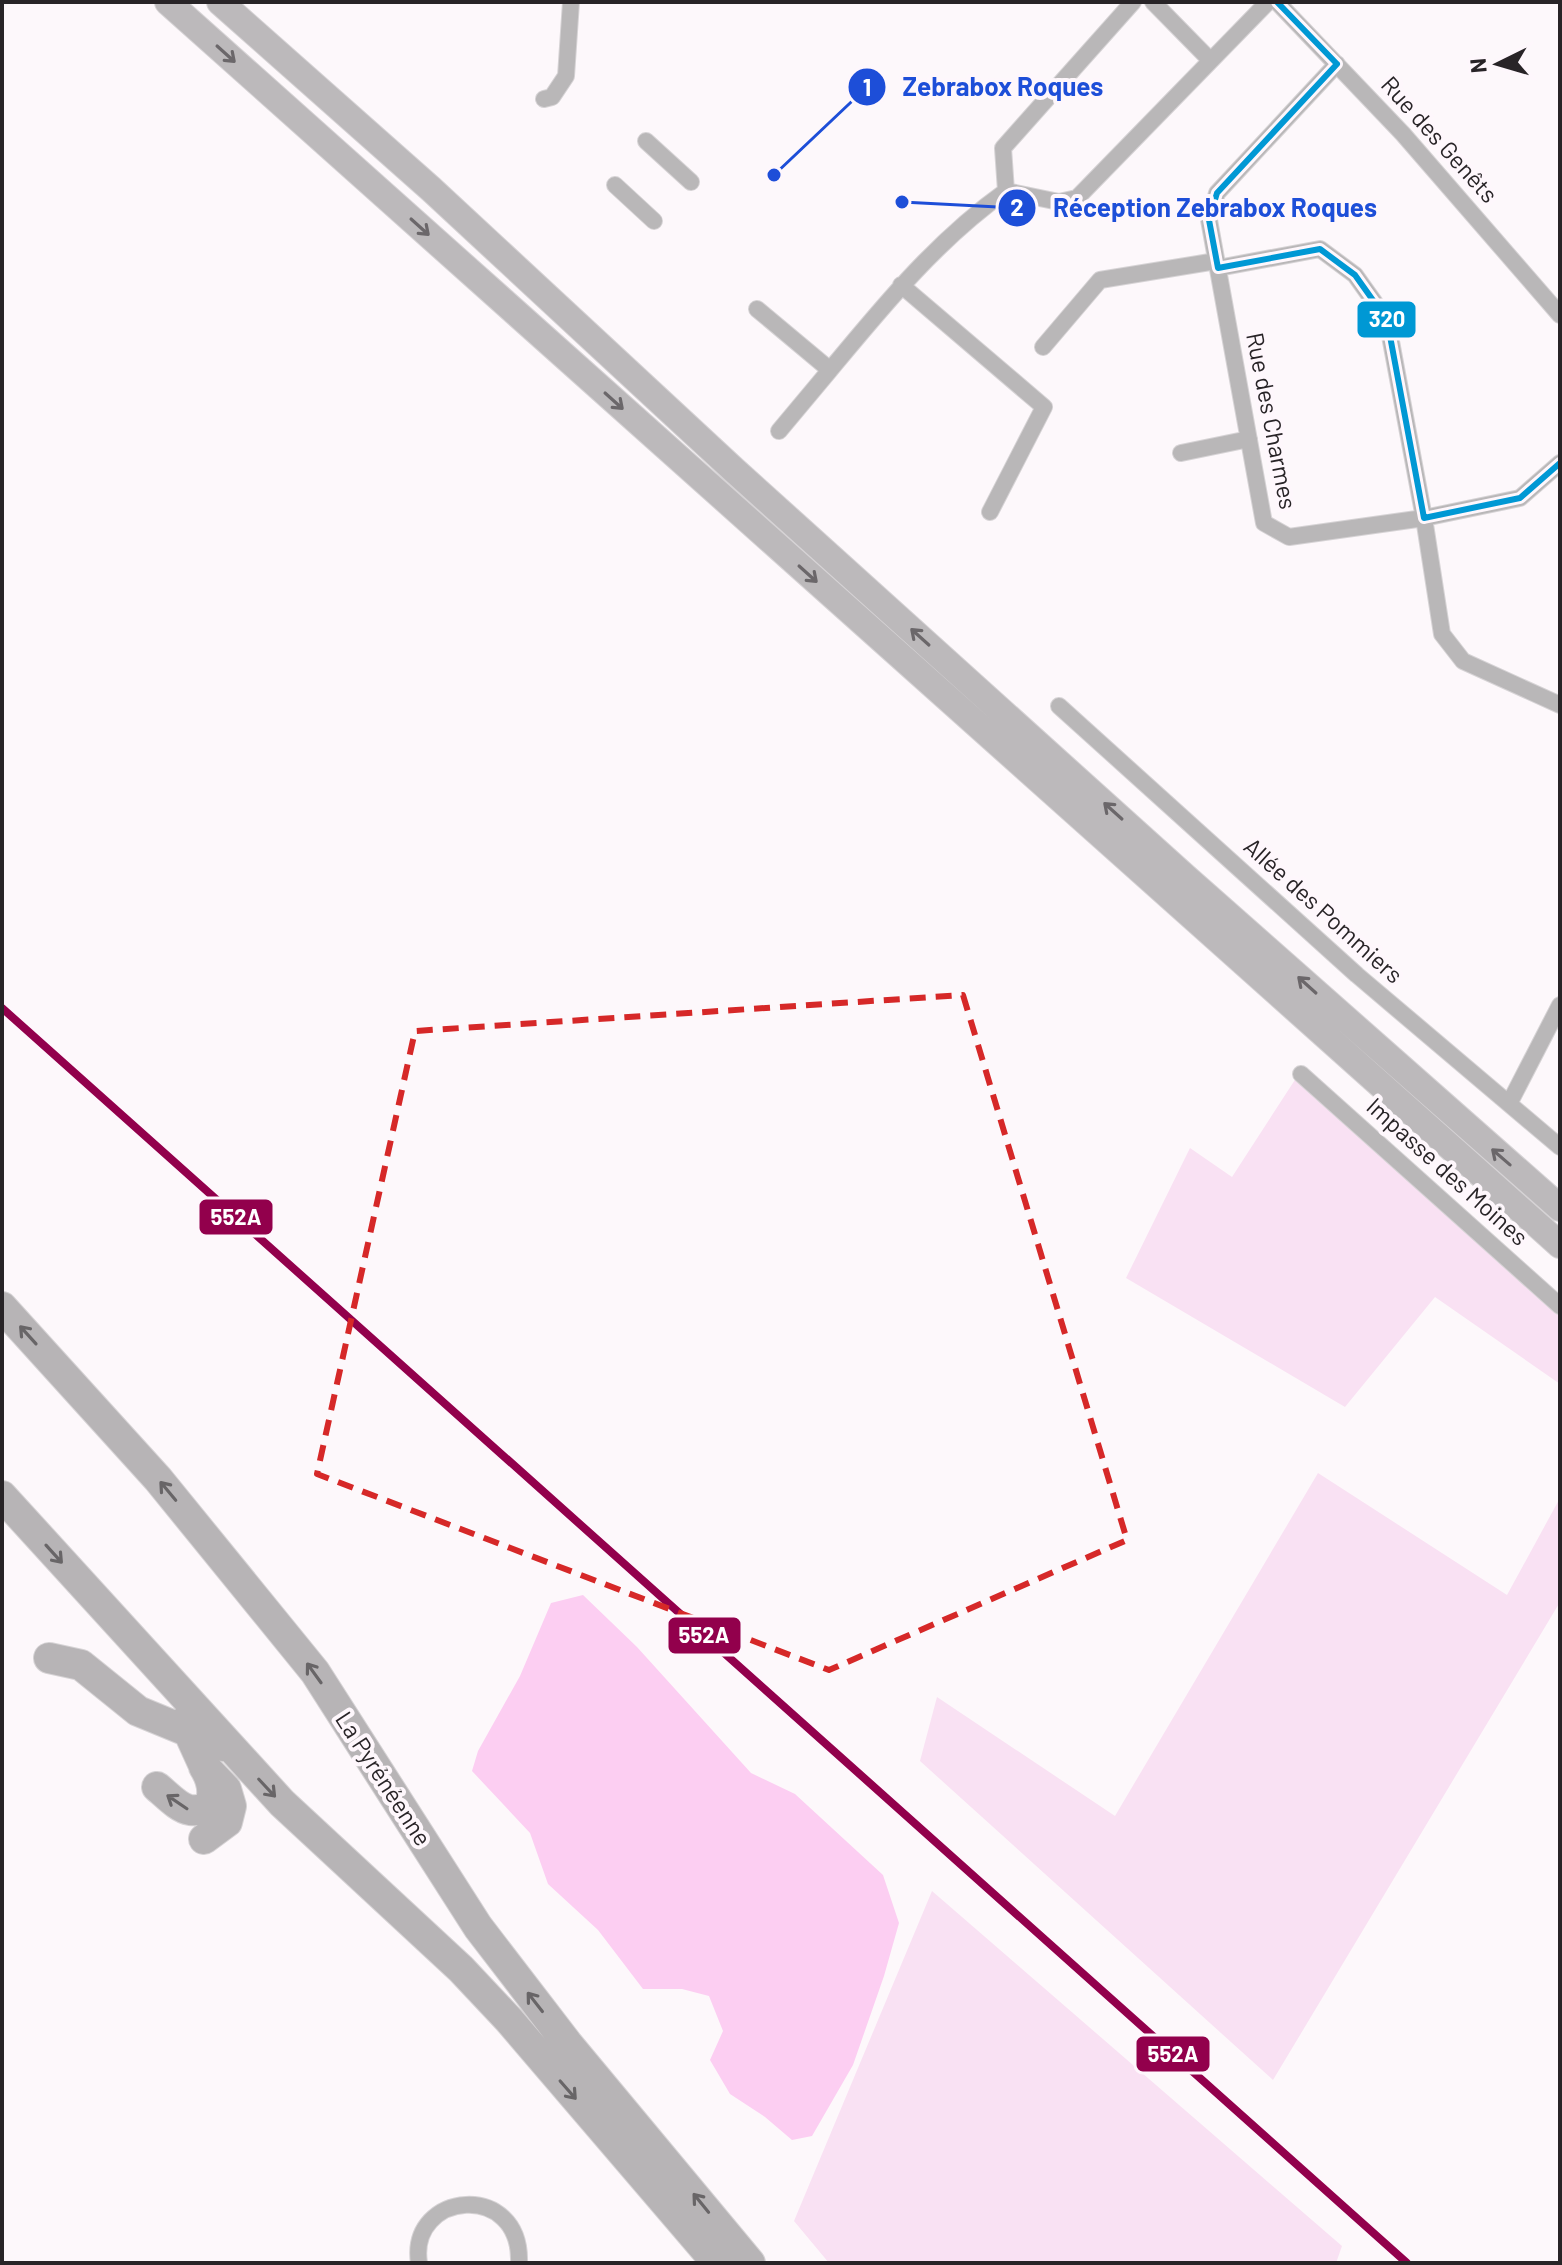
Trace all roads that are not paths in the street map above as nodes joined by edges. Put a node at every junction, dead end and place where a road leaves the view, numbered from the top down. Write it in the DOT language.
graph roads {
  1 [pos="168,2"];
  2 [pos="220,2"];
  3 [pos="571,2"];
  4 [pos="1133,2"];
  5 [pos="1153,2"];
  6 [pos="1268,2"];
  7 [pos="1277,2"];
  8 [pos="1210,60"];
  9 [pos="1337,64"];
  10 [pos="544,99"];
  11 [pos="646,141"];
  12 [pos="691,182"];
  13 [pos="615,185"];
  14 [pos="1006,191"];
  15 [pos="654,221"];
  16 [pos="1217,264"];
  17 [pos="901,285"];
  18 [pos="757,309"];
  19 [pos="1560,315"];
  20 [pos="1043,347"];
  21 [pos="830,370"];
  22 [pos="779,431"];
  23 [pos="1249,439"];
  24 [pos="1181,453"];
  25 [pos="1560,463"];
  26 [pos="990,512"];
  27 [pos="1424,518"];
  28 [pos="1560,705"];
  29 [pos="1059,706"];
  30 [pos="1560,1005"];
  31 [pos="1301,1074"];
  32 [pos="1510,1102"];
  33 [pos="1560,1147"];
  34 [pos="1560,1208"];
  35 [pos="1560,1245"];
  36 [pos="1560,1306"];
  37 [pos="2,1307"];
  38 [pos="2,1496"];
  39 [pos="49,1658"];
  40 [pos="159,1670"];
  41 [pos="138,1711"];
  42 [pos="188,1732"];
  43 [pos="233,1750"];
  44 [pos="204,1766"];
  45 [pos="157,1787"];
  46 [pos="204,1839"];
  47 [pos="419,2263"];
  48 [pos="519,2263"];
  49 [pos="717,2263"];
  50 [pos="750,2263"];
  1 -- 35 [label="main road, one-way"];
  34 -- 2 [label="main road, one-way"];
  3 -- 10 [label="street"];
  4 -- 14 [label="street"];
  5 -- 8 [label="street"];
  6 -- 8 [label="street"];
  7 -- 9 [label="street, Rue des Genêts"];
  8 -- 14 [label="street"];
  9 -- 16 [label="street, Rue des Charmes"];
  9 -- 19 [label="street, Rue des Genêts"];
  11 -- 12 [label="street"];
  13 -- 15 [label="street"];
  14 -- 17 [label="street"];
  16 -- 20 [label="street"];
  16 -- 23 [label="street, Rue des Charmes"];
  16 -- 27 [label="street"];
  17 -- 21 [label="street"];
  17 -- 26 [label="street"];
  18 -- 21 [label="street"];
  21 -- 22 [label="street"];
  23 -- 24 [label="street"];
  23 -- 27 [label="street, Rue des Charmes"];
  25 -- 27 [label="street, Rue des Charmes"];
  27 -- 28 [label="street"];
  29 -- 32 [label="street, Allée des Pommiers"];
  30 -- 32 [label="street"];
  31 -- 36 [label="street, Impasse des Moines"];
  32 -- 33 [label="street, Allée des Pommiers"];
  50 -- 37 [label="highway, La Pyrénéenne, one-way"];
  38 -- 40 [label="highway, one-way"];
  39 -- 41 [label="highway"];
  40 -- 42 [label="highway"];
  40 -- 43 [label="highway"];
  41 -- 42 [label="highway"];
  41 -- 44 [label="highway"];
  42 -- 43 [label="highway"];
  42 -- 44 [label="highway"];
  43 -- 49 [label="highway, one-way"];
  44 -- 45 [label="highway, one-way"];
  44 -- 46 [label="highway"];
  47 -- 48 [label="street"];
}
